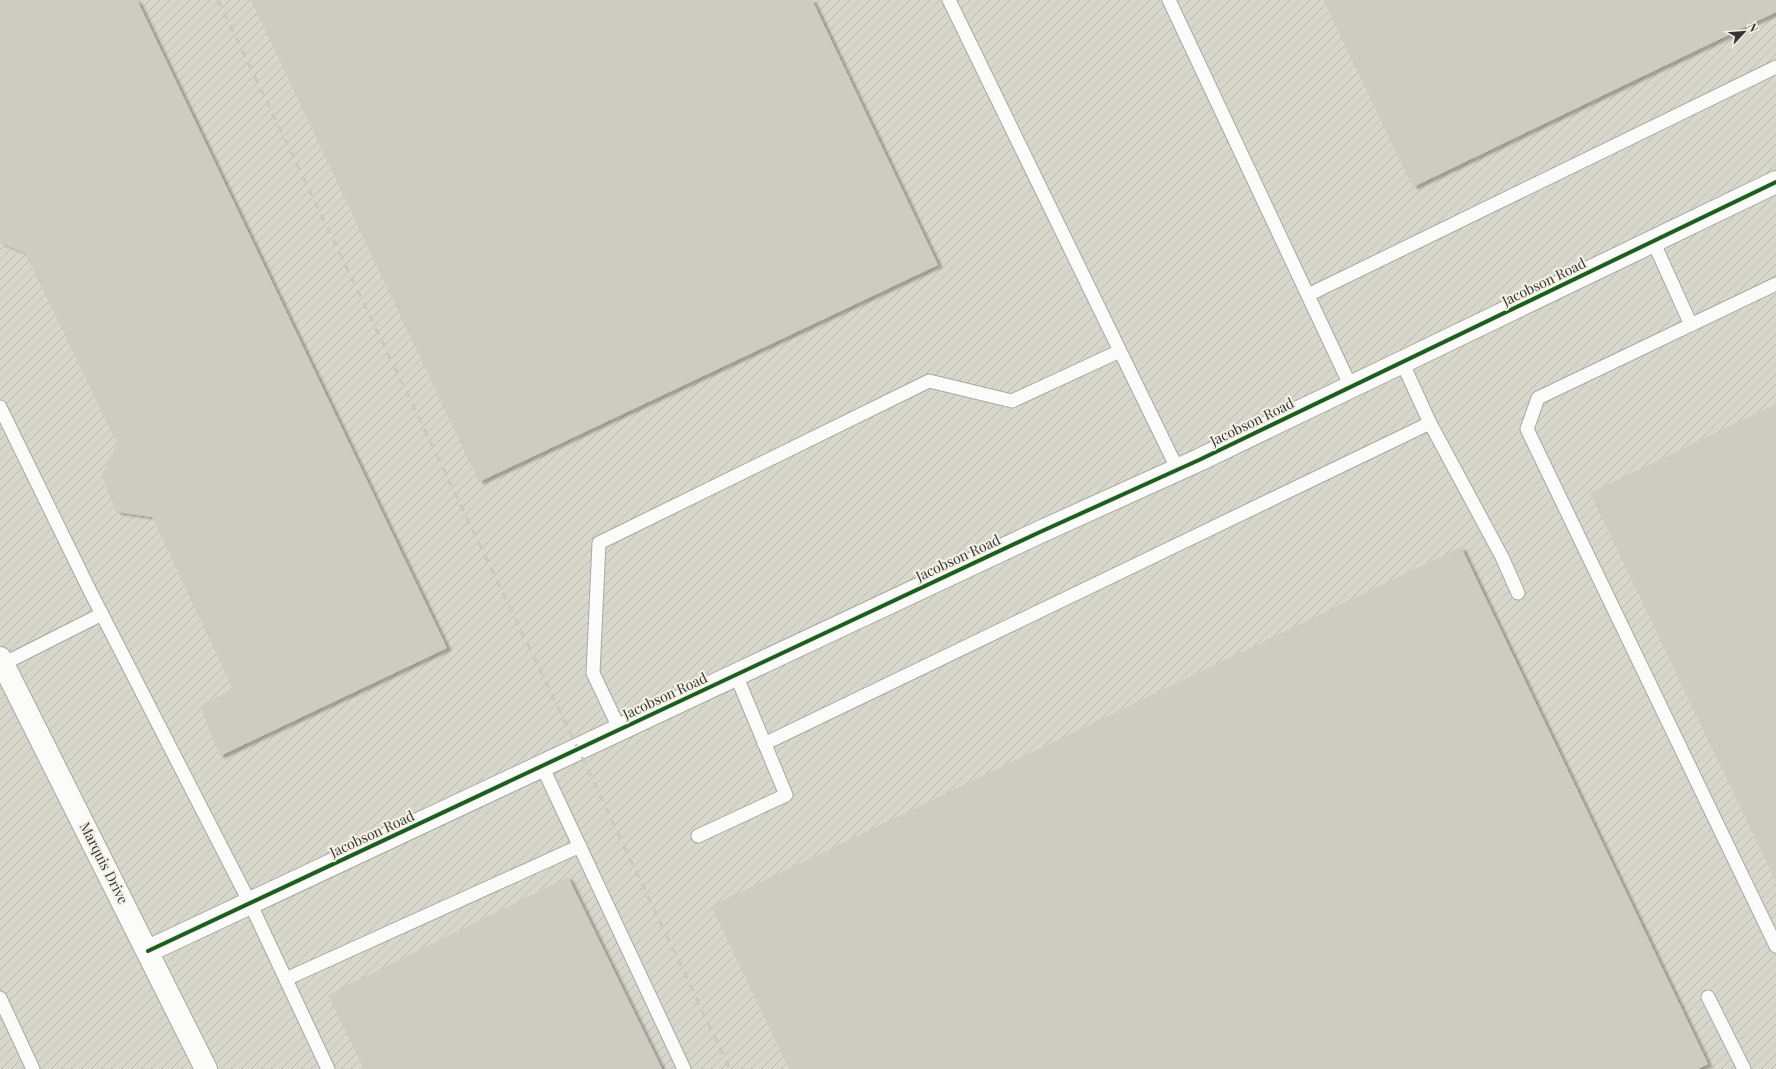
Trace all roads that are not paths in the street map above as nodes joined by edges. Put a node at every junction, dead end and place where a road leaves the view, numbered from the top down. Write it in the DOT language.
graph roads {
  1 [pos="949,0"];
  2 [pos="1169,0"];
  3 [pos="1776,67"];
  4 [pos="1776,182"];
  5 [pos="1653,241"];
  6 [pos="1776,284"];
  7 [pos="1308,295"];
  8 [pos="1691,325"];
  9 [pos="1120,351"];
  10 [pos="1402,362"];
  11 [pos="1351,387"];
  12 [pos="0,407"];
  13 [pos="1430,423"];
  14 [pos="1178,470"];
  15 [pos="1518,593"];
  16 [pos="102,614"];
  17 [pos="2,661"];
  18 [pos="736,675"];
  19 [pos="620,730"];
  20 [pos="764,744"];
  21 [pos="542,766"];
  22 [pos="698,836"];
  23 [pos="580,846"];
  24 [pos="250,903"];
  25 [pos="1776,946"];
  26 [pos="148,951"];
  27 [pos="286,979"];
  28 [pos="1708,997"];
  29 [pos="0,998"];
  30 [pos="33,1069"];
  31 [pos="206,1069"];
  32 [pos="328,1069"];
  33 [pos="684,1069"];
  34 [pos="1744,1069"];
  1 -- 9 [label="lane"];
  2 -- 7 [label="lane"];
  3 -- 7 [label="lane"];
  4 -- 5 [label="street, Jacobson Road"];
  5 -- 8 [label="lane"];
  5 -- 10 [label="street, Jacobson Road"];
  6 -- 8 [label="lane"];
  7 -- 11 [label="lane"];
  8 -- 25 [label="lane"];
  9 -- 14 [label="lane"];
  9 -- 19 [label="lane"];
  10 -- 11 [label="street, Jacobson Road"];
  10 -- 13 [label="lane"];
  11 -- 14 [label="street, Jacobson Road"];
  12 -- 16 [label="lane"];
  13 -- 15 [label="lane"];
  13 -- 20 [label="lane"];
  14 -- 18 [label="street, Jacobson Road"];
  16 -- 17 [label="lane"];
  16 -- 24 [label="lane"];
  17 -- 26 [label="street, Marquis Drive"];
  18 -- 19 [label="street, Jacobson Road"];
  18 -- 20 [label="lane"];
  19 -- 21 [label="street, Jacobson Road"];
  20 -- 22 [label="lane"];
  21 -- 23 [label="lane"];
  21 -- 24 [label="street, Jacobson Road"];
  23 -- 27 [label="lane"];
  23 -- 33 [label="lane"];
  24 -- 26 [label="street, Jacobson Road"];
  24 -- 27 [label="lane"];
  26 -- 31 [label="street, Marquis Drive"];
  27 -- 32 [label="lane"];
  28 -- 34 [label="lane"];
  29 -- 30 [label="lane"];
}
